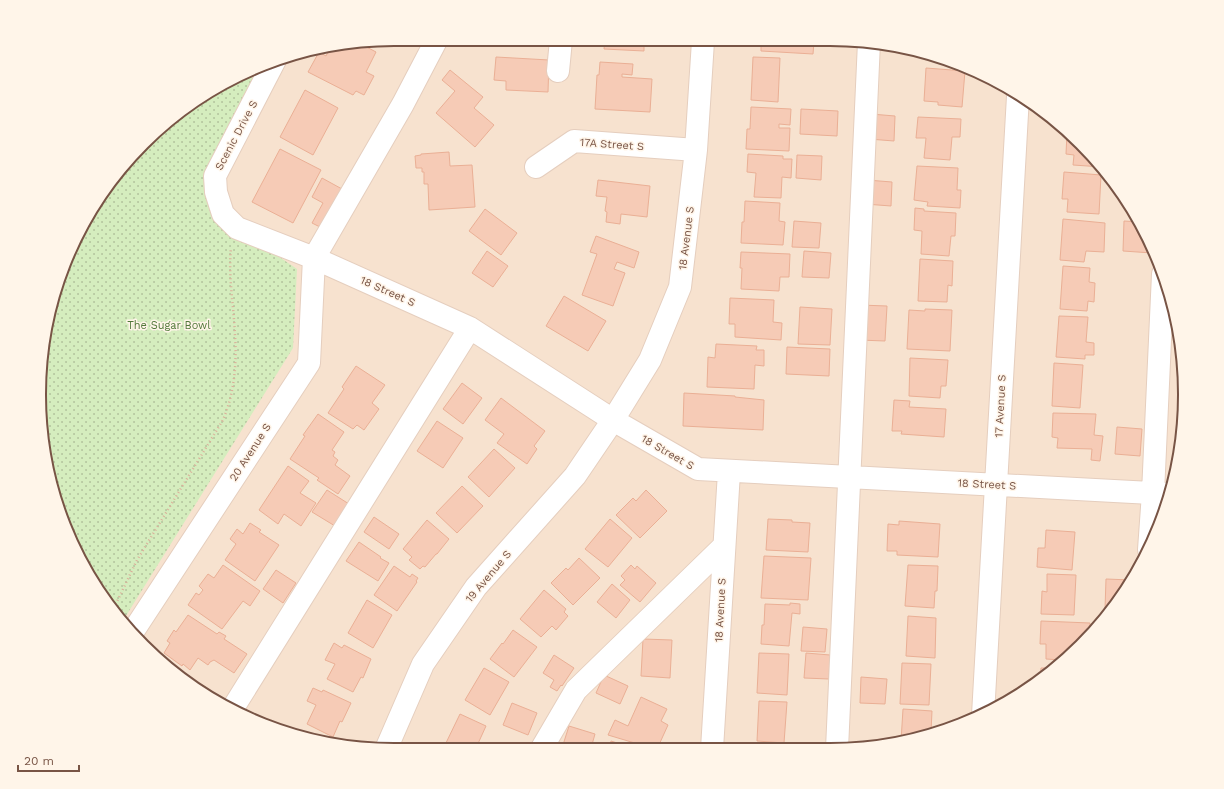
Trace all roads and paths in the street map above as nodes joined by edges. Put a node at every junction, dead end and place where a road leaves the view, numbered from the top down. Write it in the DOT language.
graph roads {
  1 [pos="433,46"];
  2 [pos="560,46"];
  3 [pos="703,46"];
  4 [pos="869,48"];
  5 [pos="272,68"];
  6 [pos="558,71"];
  7 [pos="1018,102"];
  8 [pos="696,150"];
  9 [pos="536,167"];
  10 [pos="230,221"];
  11 [pos="314,258"];
  12 [pos="1163,293"];
  13 [pos="470,328"];
  14 [pos="613,420"];
  15 [pos="729,472"];
  16 [pos="850,478"];
  17 [pos="995,485"];
  18 [pos="1162,494"];
  19 [pos="1158,512"];
  20 [pos="724,546"];
  21 [pos="116,604"];
  22 [pos="135,628"];
  23 [pos="235,704"];
  24 [pos="983,707"];
  25 [pos="389,743"];
  26 [pos="545,743"];
  27 [pos="712,743"];
  28 [pos="837,743"];
  1 -- 11 [label="street"];
  2 -- 6 [label="street"];
  3 -- 8 [label="street, 18 Avenue S"];
  4 -- 16 [label="street"];
  5 -- 10 [label="street, Scenic Drive S"];
  7 -- 17 [label="street, 17 Avenue S"];
  8 -- 9 [label="street, 17A Street S"];
  8 -- 14 [label="street, 18 Avenue S"];
  10 -- 11 [label="street, 18 Street S"];
  10 -- 21 [label="path"];
  11 -- 13 [label="street, 18 Street S"];
  11 -- 22 [label="street, 20 Avenue S"];
  12 -- 18 [label="street"];
  13 -- 14 [label="street, 18 Street S"];
  13 -- 23 [label="street"];
  14 -- 15 [label="street, 18 Street S"];
  14 -- 25 [label="street, 19 Avenue S"];
  15 -- 16 [label="street, 18 Street S"];
  15 -- 20 [label="street, 18 Avenue S"];
  16 -- 17 [label="street, 18 Street S"];
  16 -- 28 [label="street"];
  17 -- 18 [label="street, 18 Street S"];
  17 -- 24 [label="street, 17 Avenue S"];
  18 -- 19 [label="street"];
  20 -- 26 [label="street"];
  20 -- 27 [label="street, 18 Avenue S"];
}
